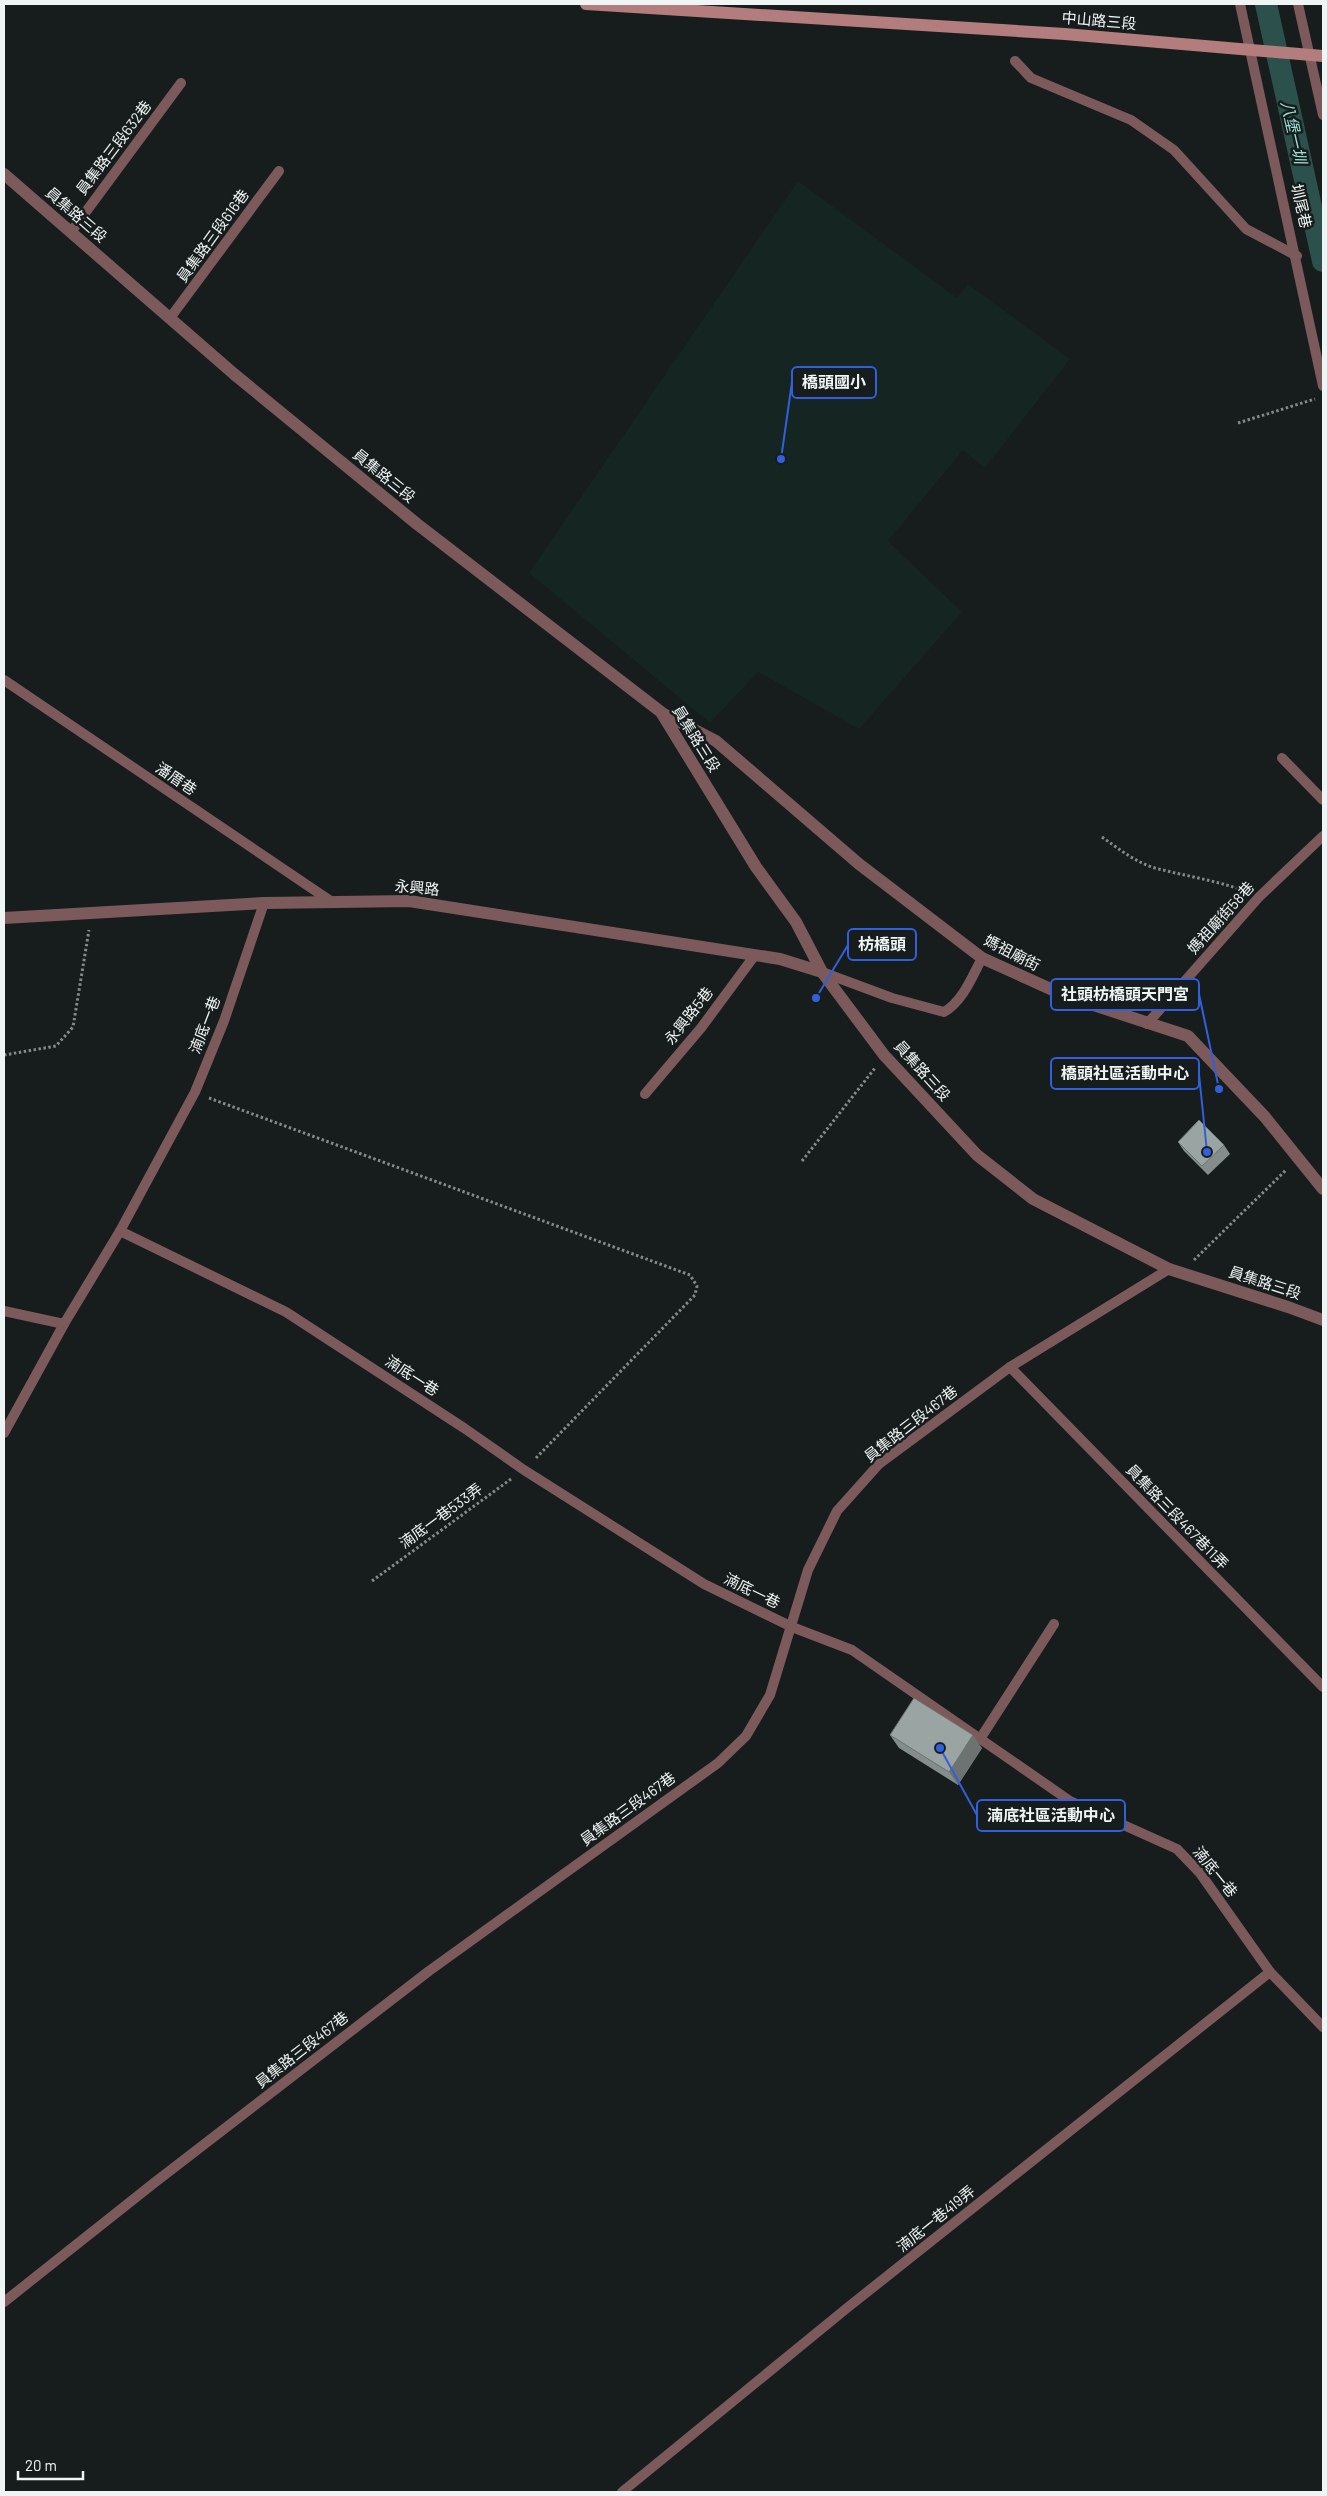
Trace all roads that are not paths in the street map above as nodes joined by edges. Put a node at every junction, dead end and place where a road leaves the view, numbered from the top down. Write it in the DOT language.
graph roads {
  1 [pos="586,4"];
  2 [pos="1240,4"];
  3 [pos="1298,4"];
  4 [pos="1250,51"];
  5 [pos="1317,55"];
  6 [pos="1015,61"];
  7 [pos="181,83"];
  8 [pos="1323,115"];
  9 [pos="279,172"];
  10 [pos="4,174"];
  11 [pos="71,232"];
  12 [pos="1296,256"];
  13 [pos="170,318"];
  14 [pos="1323,386"];
  15 [pos="4,680"];
  16 [pos="660,712"];
  17 [pos="1282,758"];
  18 [pos="1323,800"];
  19 [pos="1323,836"];
  20 [pos="332,902"];
  21 [pos="264,903"];
  22 [pos="4,918"];
  23 [pos="754,955"];
  24 [pos="982,958"];
  25 [pos="822,972"];
  26 [pos="1147,1024"];
  27 [pos="645,1094"];
  28 [pos="1323,1189"];
  29 [pos="120,1231"];
  30 [pos="1169,1269"];
  31 [pos="4,1311"];
  32 [pos="1323,1320"];
  33 [pos="64,1324"];
  34 [pos="1010,1367"];
  35 [pos="4,1433"];
  36 [pos="1054,1624"];
  37 [pos="792,1627"];
  38 [pos="1323,1687"];
  39 [pos="980,1739"];
  40 [pos="1270,1972"];
  41 [pos="1323,2027"];
  42 [pos="4,2302"];
  43 [pos="622,2492"];
  1 -- 4 [label="main road, 中山路三段"];
  2 -- 4 [label="lane, 圳尾巷"];
  3 -- 5 [label="lane"];
  4 -- 5 [label="main road, 中山路三段"];
  4 -- 12 [label="lane, 圳尾巷"];
  5 -- 8 [label="lane"];
  6 -- 12 [label="lane"];
  7 -- 11 [label="lane, 員集路三段632巷"];
  9 -- 13 [label="lane, 員集路三段616巷"];
  10 -- 11 [label="street, 員集路三段"];
  11 -- 13 [label="street, 員集路三段"];
  12 -- 14 [label="lane, 圳尾巷"];
  13 -- 16 [label="street, 員集路三段"];
  15 -- 20 [label="lane, 潘厝巷"];
  16 -- 24 [label="street, 媽祖廟街"];
  16 -- 25 [label="street, 員集路三段"];
  17 -- 18 [label="lane"];
  19 -- 26 [label="lane, 媽祖廟街58巷"];
  20 -- 21 [label="street, 永興路"];
  20 -- 23 [label="street, 永興路"];
  21 -- 22 [label="street, 永興路"];
  21 -- 29 [label="lane, 湳底一巷"];
  23 -- 25 [label="street, 永興路"];
  23 -- 27 [label="lane, 永興路5巷"];
  24 -- 25 [label="lane"];
  24 -- 26 [label="street, 媽祖廟街"];
  25 -- 30 [label="street, 員集路三段"];
  26 -- 28 [label="street, 媽祖廟街"];
  29 -- 33 [label="lane, 湳底一巷"];
  29 -- 37 [label="lane, 湳底一巷"];
  30 -- 32 [label="street, 員集路三段"];
  30 -- 34 [label="lane, 員集路三段467巷"];
  31 -- 33 [label="lane"];
  33 -- 35 [label="lane, 湳底一巷"];
  34 -- 37 [label="lane, 員集路三段467巷"];
  34 -- 38 [label="lane, 員集路三段467巷11弄"];
  36 -- 39 [label="lane"];
  37 -- 39 [label="lane, 湳底一巷"];
  37 -- 42 [label="lane, 員集路三段467巷"];
  39 -- 40 [label="lane, 湳底一巷"];
  40 -- 41 [label="lane, 湳底一巷"];
  40 -- 43 [label="lane, 湳底一巷419弄"];
}
